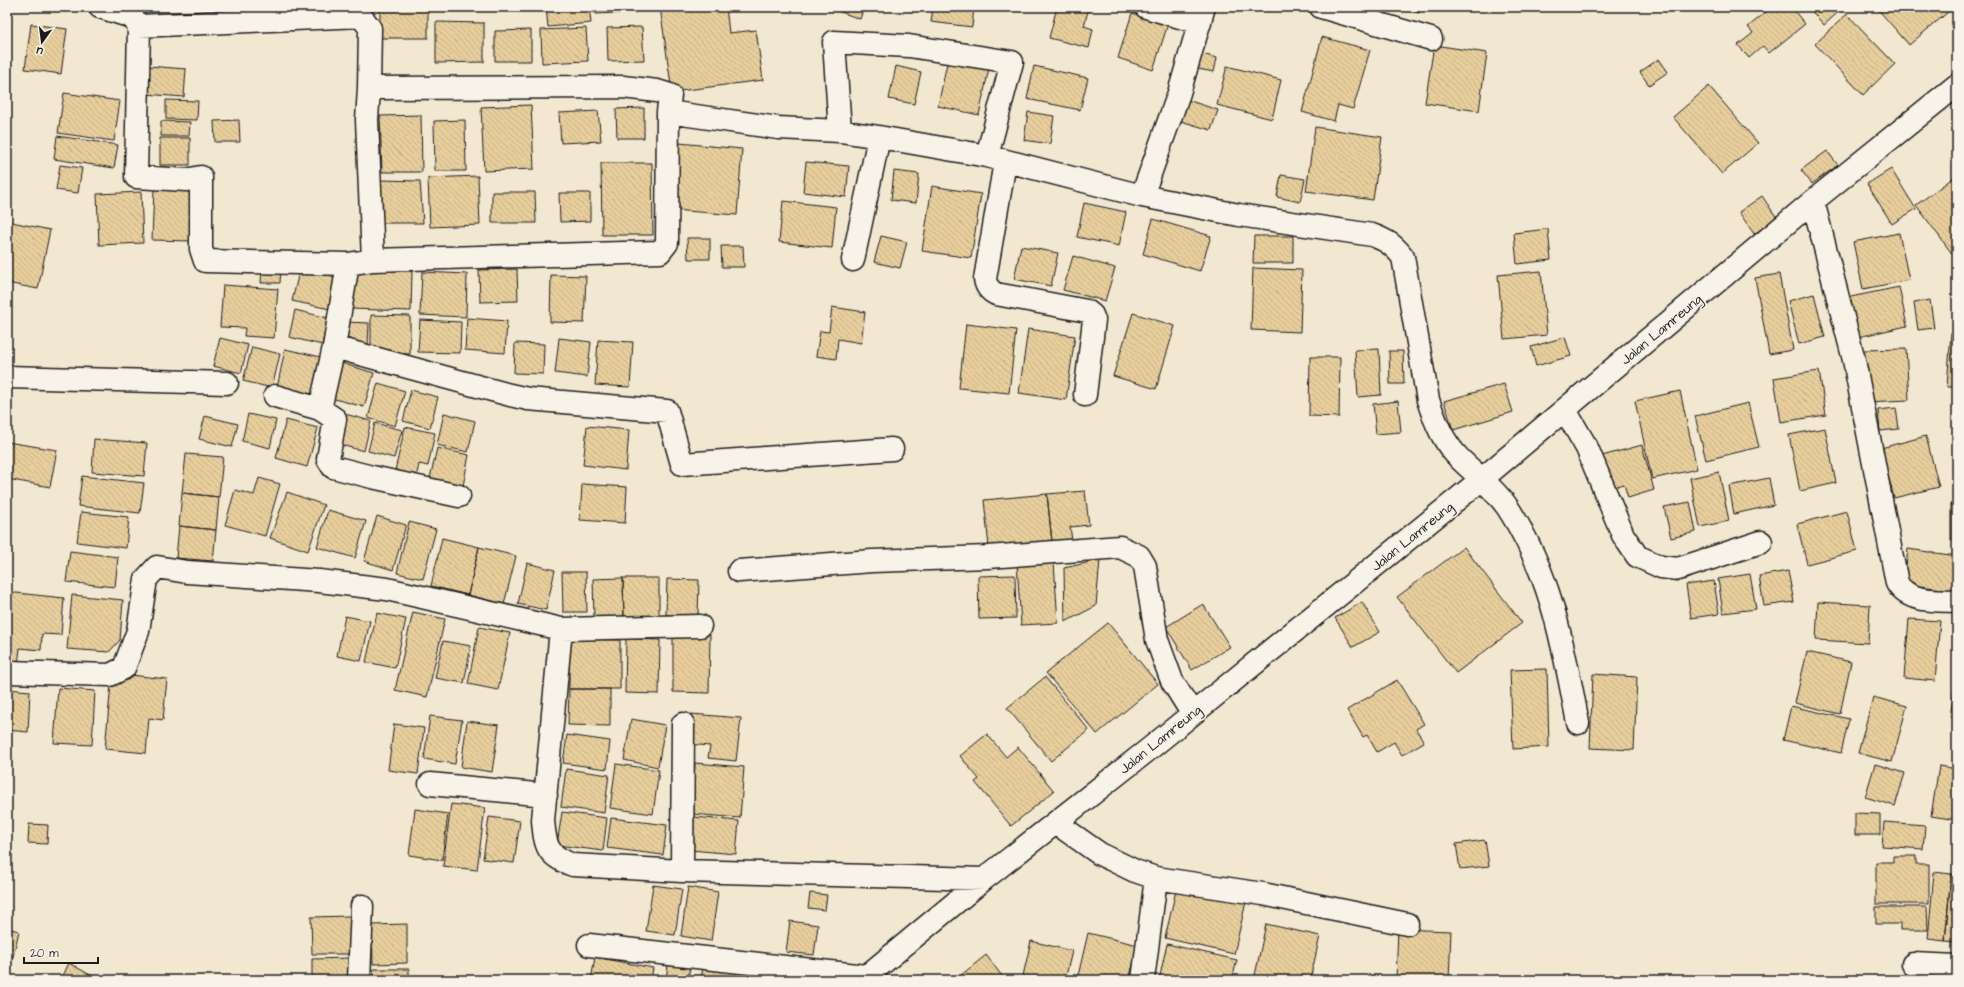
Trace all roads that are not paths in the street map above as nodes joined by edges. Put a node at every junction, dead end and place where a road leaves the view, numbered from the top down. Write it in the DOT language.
graph roads {
  1 [pos="100,7"];
  2 [pos="1146,7"];
  3 [pos="1321,7"];
  4 [pos="275,14"];
  5 [pos="1202,15"];
  6 [pos="139,26"];
  7 [pos="1431,39"];
  8 [pos="1957,85"];
  9 [pos="369,88"];
  10 [pos="668,112"];
  11 [pos="840,131"];
  12 [pos="879,137"];
  13 [pos="996,159"];
  14 [pos="1142,196"];
  15 [pos="1813,201"];
  16 [pos="373,260"];
  17 [pos="853,260"];
  18 [pos="348,264"];
  19 [pos="334,347"];
  20 [pos="7,377"];
  21 [pos="227,383"];
  22 [pos="1085,394"];
  23 [pos="275,396"];
  24 [pos="320,409"];
  25 [pos="1565,410"];
  26 [pos="892,449"];
  27 [pos="1482,479"];
  28 [pos="459,496"];
  29 [pos="1761,542"];
  30 [pos="739,571"];
  31 [pos="1957,601"];
  32 [pos="700,626"];
  33 [pos="561,629"];
  34 [pos="7,672"];
  35 [pos="1192,713"];
  36 [pos="1578,723"];
  37 [pos="683,724"];
  38 [pos="430,784"];
  39 [pos="546,795"];
  40 [pos="1056,823"];
  41 [pos="682,871"];
  42 [pos="1156,878"];
  43 [pos="984,879"];
  44 [pos="362,906"];
  45 [pos="1407,924"];
  46 [pos="589,945"];
  47 [pos="1913,964"];
  48 [pos="1957,966"];
  49 [pos="864,978"];
  50 [pos="359,980"];
  51 [pos="1143,980"];
  1 -- 6 [label="street"];
  2 -- 5 [label="street"];
  3 -- 7 [label="street"];
  4 -- 6 [label="street"];
  4 -- 9 [label="street"];
  5 -- 14 [label="street"];
  6 -- 18 [label="street"];
  8 -- 15 [label="street, Jalan Lamreung"];
  9 -- 10 [label="street"];
  9 -- 16 [label="street"];
  10 -- 11 [label="street"];
  10 -- 16 [label="street"];
  11 -- 12 [label="street"];
  11 -- 13 [label="street"];
  12 -- 13 [label="street"];
  12 -- 17 [label="street"];
  13 -- 14 [label="street"];
  13 -- 22 [label="street"];
  14 -- 27 [label="street"];
  15 -- 25 [label="street, Jalan Lamreung"];
  15 -- 31 [label="street"];
  16 -- 18 [label="street"];
  18 -- 19 [label="street"];
  19 -- 24 [label="street"];
  19 -- 26 [label="street"];
  20 -- 21 [label="street"];
  23 -- 24 [label="street"];
  24 -- 28 [label="street"];
  25 -- 27 [label="street, Jalan Lamreung"];
  25 -- 29 [label="street"];
  27 -- 35 [label="street, Jalan Lamreung"];
  27 -- 36 [label="street"];
  30 -- 35 [label="street"];
  32 -- 33 [label="street"];
  33 -- 34 [label="street"];
  33 -- 39 [label="street"];
  35 -- 40 [label="street, Jalan Lamreung"];
  37 -- 41 [label="street"];
  38 -- 39 [label="street"];
  39 -- 41 [label="street"];
  40 -- 42 [label="street"];
  40 -- 43 [label="street, Jalan Lamreung"];
  41 -- 43 [label="street"];
  42 -- 45 [label="street"];
  42 -- 51 [label="street"];
  43 -- 49 [label="street, Jalan Lamreung"];
  44 -- 50 [label="street"];
  46 -- 49 [label="street"];
  47 -- 48 [label="street"];
}
